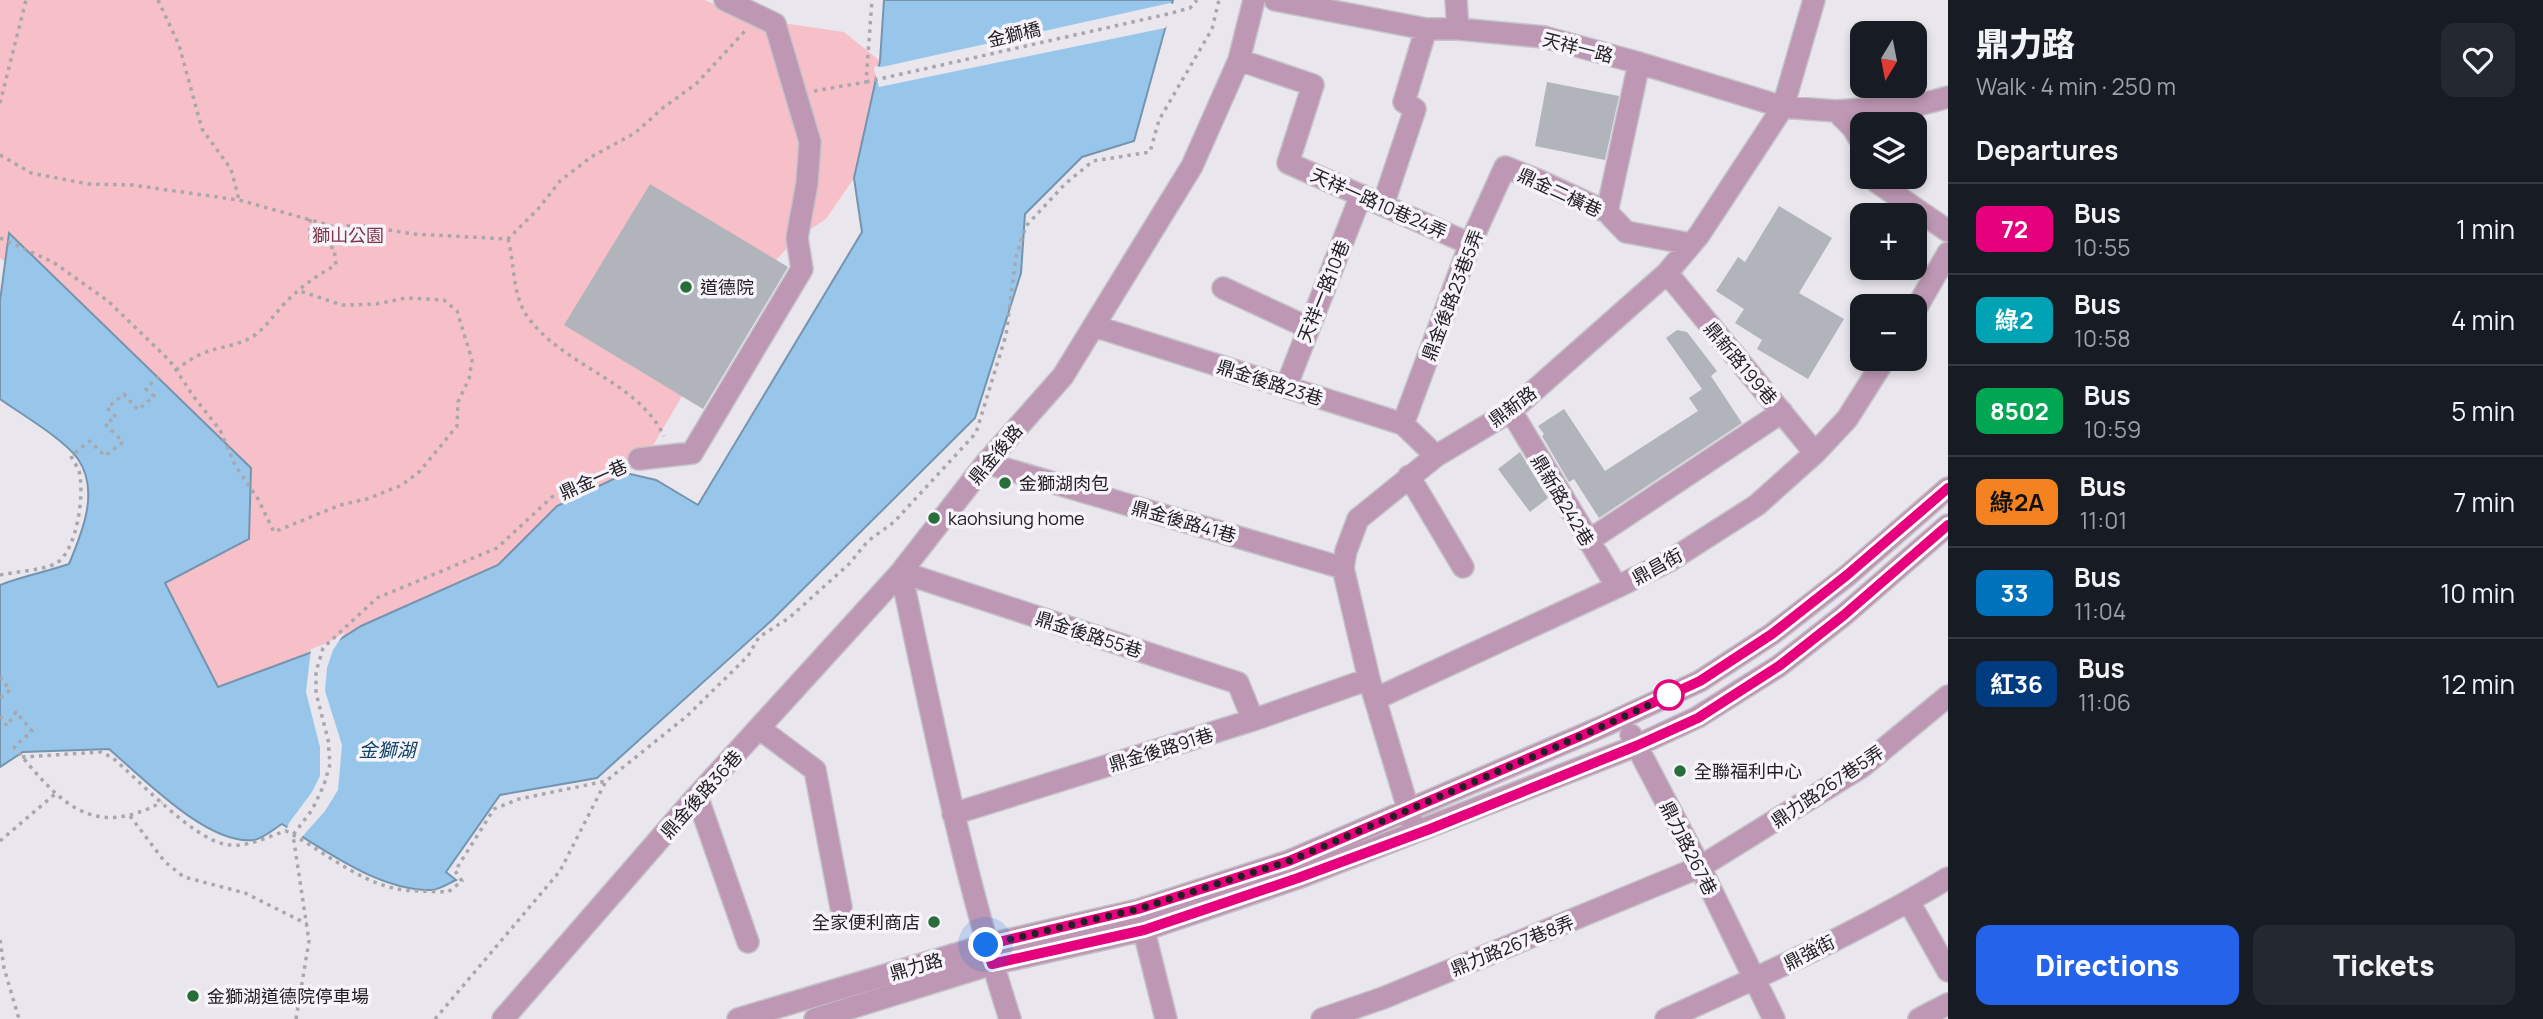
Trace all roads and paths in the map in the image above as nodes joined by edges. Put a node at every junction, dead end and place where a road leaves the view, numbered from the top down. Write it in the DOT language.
graph roads {
  1 [pos="26,0"];
  2 [pos="158,0"];
  3 [pos="725,0"];
  4 [pos="872,0"];
  5 [pos="1197,0"];
  6 [pos="1219,0"];
  7 [pos="1254,0"];
  8 [pos="1275,0"];
  9 [pos="1456,0"];
  10 [pos="1814,0"];
  11 [pos="765,20"];
  12 [pos="1426,29"];
  13 [pos="1458,29"];
  14 [pos="1239,60"];
  15 [pos="1639,63"];
  16 [pos="866,82"];
  17 [pos="796,94"];
  18 [pos="1948,97"];
  19 [pos="0,103"];
  20 [pos="1783,107"];
  21 [pos="1836,111"];
  22 [pos="1850,125"];
  23 [pos="0,155"];
  24 [pos="1505,167"];
  25 [pos="1887,189"];
  26 [pos="1361,195"];
  27 [pos="239,200"];
  28 [pos="1383,205"];
  29 [pos="1607,212"];
  30 [pos="310,219"];
  31 [pos="1948,232"];
  32 [pos="0,238"];
  33 [pos="508,239"];
  34 [pos="1470,244"];
  35 [pos="1691,244"];
  36 [pos="1948,253"];
  37 [pos="1667,273"];
  38 [pos="1223,288"];
  39 [pos="297,290"];
  40 [pos="1924,294"];
  41 [pos="1094,326"];
  42 [pos="1309,328"];
  43 [pos="176,370"];
  44 [pos="1877,371"];
  45 [pos="160,375"];
  46 [pos="1286,387"];
  47 [pos="1511,411"];
  48 [pos="1782,412"];
  49 [pos="1404,424"];
  50 [pos="1815,453"];
  51 [pos="673,456"];
  52 [pos="1436,456"];
  53 [pos="639,459"];
  54 [pos="986,463"];
  55 [pos="1409,476"];
  56 [pos="1948,488"];
  57 [pos="1948,525"];
  58 [pos="1588,541"];
  59 [pos="1463,567"];
  60 [pos="1343,568"];
  61 [pos="901,572"];
  62 [pos="0,575"];
  63 [pos="1617,587"];
  64 [pos="0,677"];
  65 [pos="1372,689"];
  66 [pos="1948,696"];
  67 [pos="0,698"];
  68 [pos="0,716"];
  69 [pos="1622,718"];
  70 [pos="1253,720"];
  71 [pos="760,729"];
  72 [pos="1636,746"];
  73 [pos="22,757"];
  74 [pos="606,780"];
  75 [pos="55,794"];
  76 [pos="697,796"];
  77 [pos="162,801"];
  78 [pos="1409,810"];
  79 [pos="953,814"];
  80 [pos="130,816"];
  81 [pos="1416,834"];
  82 [pos="293,835"];
  83 [pos="0,841"];
  84 [pos="1700,867"];
  85 [pos="1948,878"];
  86 [pos="1909,902"];
  87 [pos="841,907"];
  88 [pos="1138,909"];
  89 [pos="307,924"];
  90 [pos="1144,930"];
  91 [pos="0,940"];
  92 [pos="748,942"];
  93 [pos="989,955"];
  94 [pos="1948,971"];
  95 [pos="1754,979"];
  96 [pos="1948,1004"];
  97 [pos="19,1019"];
  98 [pos="296,1019"];
  99 [pos="435,1019"];
  100 [pos="503,1019"];
  101 [pos="738,1019"];
  102 [pos="815,1019"];
  103 [pos="1010,1019"];
  104 [pos="1166,1019"];
  105 [pos="1322,1019"];
  106 [pos="1666,1019"];
  107 [pos="1774,1019"];
  108 [pos="1919,1019"];
  1 -- 19 [label="path"];
  2 -- 27 [label="path"];
  3 -- 11 [label="street"];
  4 -- 16 [label="path"];
  5 -- 16 [label="path, 金獅橋"];
  6 -- 74 [label="path"];
  7 -- 14 [label="street, 鼎金後路"];
  8 -- 12 [label="street, 天祥一路"];
  9 -- 13 [label="street"];
  10 -- 20 [label="street, 鼎新路"];
  11 -- 17 [label="street, 鼎金一巷"];
  11 -- 33 [label="path"];
  12 -- 13 [label="street, 天祥一路"];
  12 -- 28 [label="street"];
  13 -- 15 [label="street, 天祥一路"];
  14 -- 26 [label="street, 天祥一路10巷24弄"];
  14 -- 41 [label="street, 鼎金後路"];
  15 -- 20 [label="street, 天祥一路"];
  15 -- 29 [label="street"];
  16 -- 17 [label="path, 金獅橋"];
  17 -- 51 [label="street, 鼎金一巷"];
  18 -- 21 [label="street, 天祥一路"];
  20 -- 21 [label="street, 天祥一路"];
  20 -- 35 [label="street, 鼎新路"];
  21 -- 22 [label="street"];
  23 -- 27 [label="path"];
  24 -- 29 [label="street, 鼎金二橫巷"];
  24 -- 34 [label="street, 鼎金後路23巷5弄"];
  25 -- 31 [label="street"];
  26 -- 28 [label="street, 天祥一路10巷24弄"];
  26 -- 42 [label="street, 天祥一路10巷"];
  27 -- 30 [label="path"];
  28 -- 34 [label="street, 天祥一路10巷24弄"];
  29 -- 35 [label="street, 鼎金二橫巷"];
  30 -- 33 [label="path"];
  30 -- 39 [label="path"];
  32 -- 43 [label="path"];
  33 -- 51 [label="path"];
  34 -- 49 [label="street, 鼎金後路23巷5弄"];
  35 -- 37 [label="street, 鼎新路"];
  36 -- 40 [label="street"];
  37 -- 47 [label="street, 鼎新路"];
  37 -- 48 [label="street, 鼎新路199巷"];
  38 -- 42 [label="street"];
  39 -- 43 [label="path"];
  39 -- 43 [label="path"];
  41 -- 46 [label="street, 鼎金後路23巷"];
  41 -- 54 [label="street, 鼎金後路"];
  42 -- 46 [label="street, 天祥一路10巷"];
  44 -- 50 [label="street, 鼎昌街"];
  45 -- 62 [label="path"];
  46 -- 49 [label="street, 鼎金後路23巷"];
  47 -- 52 [label="street, 鼎新路"];
  47 -- 58 [label="street, 鼎新路242巷"];
  48 -- 50 [label="street, 鼎新路199巷"];
  48 -- 58 [label="street"];
  49 -- 52 [label="street, 鼎金後路23巷"];
  50 -- 63 [label="street, 鼎昌街"];
  51 -- 53 [label="street, 鼎金一巷"];
  52 -- 55 [label="street, 鼎新路"];
  53 -- 82 [label="path, 鼎金一巷"];
  54 -- 60 [label="street, 鼎金後路41巷"];
  54 -- 61 [label="street, 鼎金後路"];
  55 -- 59 [label="street"];
  55 -- 60 [label="street, 鼎新路"];
  56 -- 69 [label="street, 鼎力路"];
  57 -- 72 [label="street, 鼎力路"];
  58 -- 63 [label="street, 鼎新路242巷"];
  60 -- 65 [label="street, 鼎新路"];
  61 -- 70 [label="street, 鼎金後路55巷"];
  61 -- 71 [label="street, 鼎金後路36巷"];
  61 -- 79 [label="street"];
  63 -- 65 [label="street, 鼎昌街"];
  64 -- 67 [label="path"];
  65 -- 70 [label="street, 鼎金後路91巷"];
  65 -- 78 [label="street, 鼎新路"];
  66 -- 84 [label="street, 鼎力路267巷5弄"];
  68 -- 73 [label="path"];
  69 -- 72 [label="street, 鼎力路267巷"];
  69 -- 78 [label="street, 鼎力路"];
  70 -- 79 [label="street, 鼎金後路91巷"];
  71 -- 76 [label="street, 鼎金後路36巷"];
  71 -- 87 [label="street"];
  72 -- 81 [label="street, 鼎力路"];
  72 -- 84 [label="street, 鼎力路267巷"];
  73 -- 75 [label="path"];
  73 -- 77 [label="path"];
  74 -- 82 [label="path"];
  74 -- 99 [label="path"];
  75 -- 80 [label="path"];
  75 -- 83 [label="path"];
  76 -- 92 [label="street"];
  76 -- 100 [label="street, 鼎金後路36巷"];
  77 -- 80 [label="path"];
  77 -- 82 [label="path"];
  78 -- 81 [label="street, 鼎新路"];
  78 -- 88 [label="street, 鼎力路"];
  79 -- 93 [label="street"];
  80 -- 89 [label="path"];
  81 -- 90 [label="street, 鼎力路"];
  82 -- 89 [label="path"];
  84 -- 95 [label="street, 鼎力路267巷"];
  84 -- 105 [label="street, 鼎力路267巷8弄"];
  85 -- 86 [label="street, 鼎強街"];
  86 -- 94 [label="street"];
  86 -- 95 [label="street, 鼎強街"];
  88 -- 90 [label="street"];
  88 -- 93 [label="street, 鼎力路"];
  89 -- 98 [label="path"];
  90 -- 93 [label="street, 鼎力路"];
  90 -- 104 [label="street"];
  91 -- 97 [label="path"];
  93 -- 101 [label="street, 鼎力路"];
  93 -- 102 [label="street, 鼎力路"];
  93 -- 103 [label="street"];
  95 -- 106 [label="street, 鼎強街"];
  95 -- 107 [label="street, 鼎力路267巷"];
  96 -- 108 [label="street"];
}
